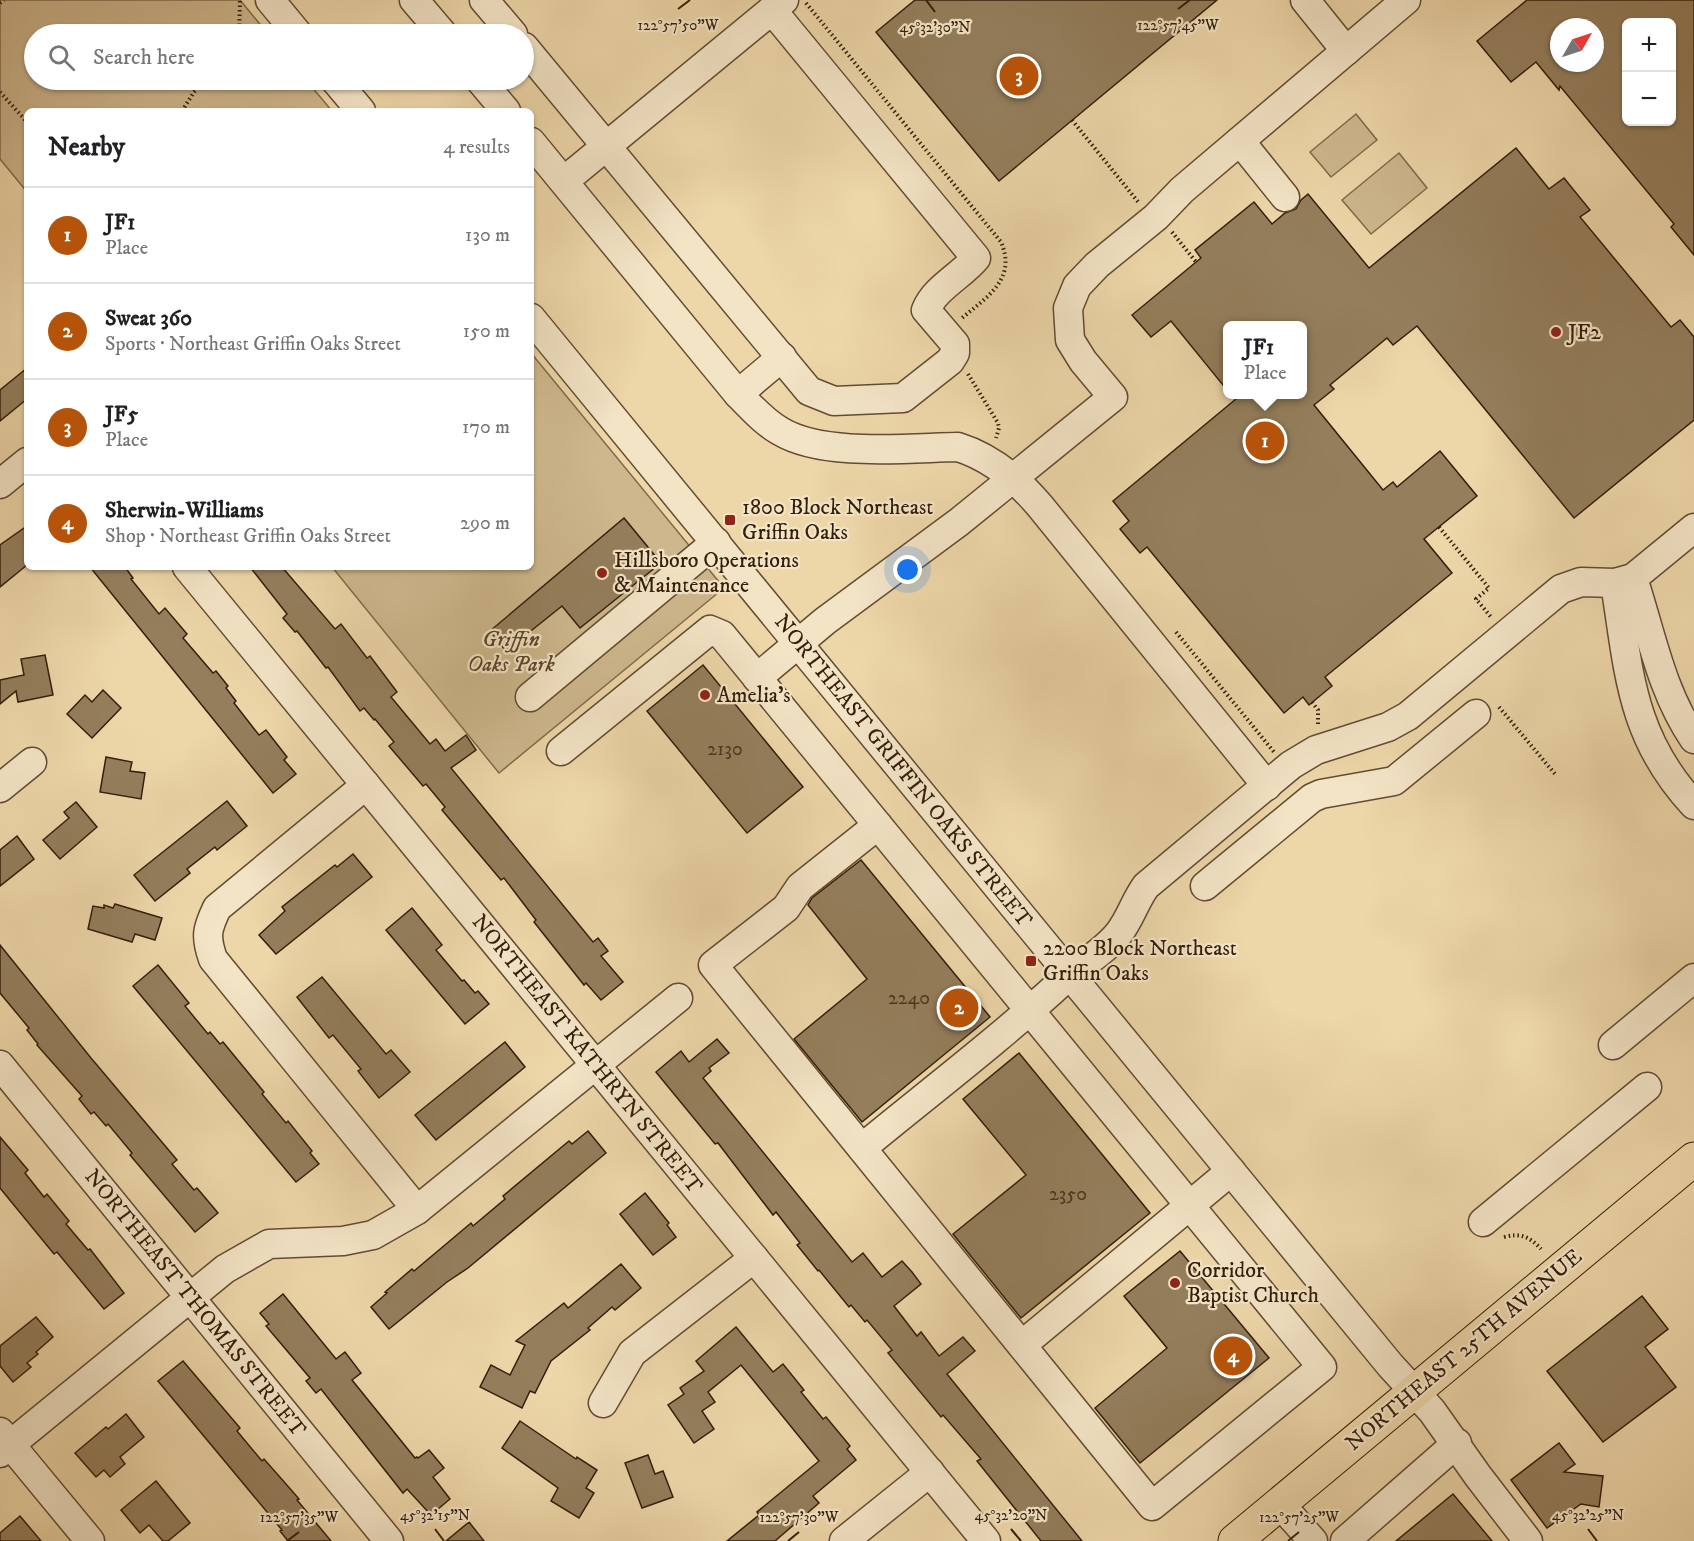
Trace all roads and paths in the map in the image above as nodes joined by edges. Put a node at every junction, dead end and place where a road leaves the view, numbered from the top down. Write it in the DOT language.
graph roads {
  1 [pos="4,0"];
  2 [pos="240,0"];
  3 [pos="270,0"];
  4 [pos="414,0"];
  5 [pos="484,0"];
  6 [pos="1305,0"];
  7 [pos="1406,0"];
  8 [pos="0,3"];
  9 [pos="778,5"];
  10 [pos="239,24"];
  11 [pos="290,24"];
  12 [pos="434,24"];
  13 [pos="504,24"];
  14 [pos="1346,51"];
  15 [pos="534,59"];
  16 [pos="196,90"];
  17 [pos="343,90"];
  18 [pos="488,90"];
  19 [pos="0,92"];
  20 [pos="184,108"];
  21 [pos="358,108"];
  22 [pos="503,108"];
  23 [pos="24,119"];
  24 [pos="1072,120"];
  25 [pos="1240,141"];
  26 [pos="534,146"];
  27 [pos="606,147"];
  28 [pos="564,181"];
  29 [pos="1285,197"];
  30 [pos="1141,206"];
  31 [pos="1166,224"];
  32 [pos="1196,262"];
  33 [pos="534,322"];
  34 [pos="782,357"];
  35 [pos="738,394"];
  36 [pos="24,464"];
  37 [pos="1013,478"];
  38 [pos="0,484"];
  39 [pos="1439,527"];
  40 [pos="1694,528"];
  41 [pos="716,542"];
  42 [pos="189,570"];
  43 [pos="1624,581"];
  44 [pos="1491,618"];
  45 [pos="798,643"];
  46 [pos="757,678"];
  47 [pos="530,697"];
  48 [pos="1312,702"];
  49 [pos="1486,708"];
  50 [pos="1318,725"];
  51 [pos="1694,738"];
  52 [pos="561,752"];
  53 [pos="32,762"];
  54 [pos="1555,774"];
  55 [pos="366,785"];
  56 [pos="1267,786"];
  57 [pos="0,788"];
  58 [pos="1694,805"];
  59 [pos="878,825"];
  60 [pos="1205,886"];
  61 [pos="1070,975"];
  62 [pos="1694,978"];
  63 [pos="678,998"];
  64 [pos="1030,1011"];
  65 [pos="1612,1045"];
  66 [pos="596,1064"];
  67 [pos="0,1065"];
  68 [pos="1647,1087"];
  69 [pos="862,1148"];
  70 [pos="1694,1159"];
  71 [pos="1231,1171"];
  72 [pos="1189,1206"];
  73 [pos="417,1209"];
  74 [pos="1483,1222"];
  75 [pos="1541,1249"];
  76 [pos="754,1258"];
  77 [pos="191,1297"];
  78 [pos="1022,1345"];
  79 [pos="1414,1391"];
  80 [pos="603,1403"];
  81 [pos="3,1443"];
  82 [pos="1456,1443"];
  83 [pos="930,1472"];
  84 [pos="1280,1504"];
  85 [pos="90,1541"];
  86 [pos="389,1541"];
  87 [pos="844,1541"];
  88 [pos="986,1541"];
  89 [pos="1235,1541"];
  90 [pos="1313,1541"];
  91 [pos="1345,1541"];
  92 [pos="1528,1541"];
  1 -- 8 [label="path"];
  2 -- 10 [label="path"];
  3 -- 11 [label="street"];
  4 -- 12 [label="street"];
  5 -- 13 [label="street"];
  6 -- 14 [label="street"];
  7 -- 14 [label="street"];
  9 -- 27 [label="street"];
  9 -- 34 [label="street"];
  14 -- 25 [label="street"];
  15 -- 27 [label="street"];
  16 -- 20 [label="path"];
  17 -- 21 [label="street"];
  18 -- 22 [label="street"];
  19 -- 23 [label="path"];
  24 -- 30 [label="path"];
  25 -- 29 [label="street"];
  25 -- 37 [label="street"];
  26 -- 28 [label="street"];
  27 -- 28 [label="street"];
  27 -- 34 [label="street"];
  28 -- 35 [label="street"];
  31 -- 32 [label="path"];
  33 -- 41 [label="street, NORTHEAST GRIFFIN OAKS STREET"];
  34 -- 35 [label="street"];
  35 -- 37 [label="street"];
  36 -- 38 [label="street"];
  37 -- 45 [label="street"];
  37 -- 56 [label="street"];
  39 -- 44 [label="path"];
  40 -- 43 [label="street"];
  41 -- 45 [label="street, NORTHEAST GRIFFIN OAKS STREET"];
  41 -- 47 [label="street"];
  42 -- 55 [label="street, NORTHEAST KATHRYN STREET"];
  43 -- 51 [label="street"];
  43 -- 56 [label="street"];
  43 -- 58 [label="street"];
  45 -- 46 [label="street"];
  45 -- 61 [label="street, NORTHEAST GRIFFIN OAKS STREET"];
  46 -- 52 [label="street"];
  46 -- 59 [label="street"];
  48 -- 50 [label="path"];
  49 -- 54 [label="path"];
  49 -- 60 [label="street"];
  53 -- 57 [label="street"];
  55 -- 66 [label="street, NORTHEAST KATHRYN STREET"];
  55 -- 73 [label="street"];
  56 -- 61 [label="street"];
  59 -- 64 [label="street"];
  59 -- 69 [label="street"];
  61 -- 64 [label="street"];
  61 -- 71 [label="street, NORTHEAST GRIFFIN OAKS STREET"];
  62 -- 65 [label="street"];
  63 -- 66 [label="street"];
  64 -- 69 [label="street"];
  64 -- 72 [label="street"];
  66 -- 73 [label="street"];
  66 -- 76 [label="street, NORTHEAST KATHRYN STREET"];
  67 -- 77 [label="street, NORTHEAST THOMAS STREET"];
  68 -- 74 [label="street"];
  69 -- 78 [label="street"];
  70 -- 79 [label="main road, NORTHEAST 25TH AVENUE"];
  71 -- 72 [label="street"];
  71 -- 79 [label="street, NORTHEAST GRIFFIN OAKS STREET"];
  72 -- 78 [label="street"];
  72 -- 78 [label="street"];
  73 -- 77 [label="street"];
  74 -- 75 [label="path"];
  76 -- 80 [label="street"];
  76 -- 83 [label="street, NORTHEAST KATHRYN STREET"];
  77 -- 81 [label="street"];
  77 -- 86 [label="street, NORTHEAST THOMAS STREET"];
  79 -- 82 [label="street, NORTHEAST GRIFFIN OAKS STREET"];
  79 -- 84 [label="main road, NORTHEAST 25TH AVENUE"];
  81 -- 85 [label="street"];
  82 -- 91 [label="street"];
  82 -- 92 [label="street, NORTHEAST GRIFFIN OAKS STREET"];
  83 -- 87 [label="street"];
  83 -- 88 [label="street, NORTHEAST KATHRYN STREET"];
  84 -- 89 [label="main road, NORTHEAST 25TH AVENUE"];
  84 -- 90 [label="street"];
}
